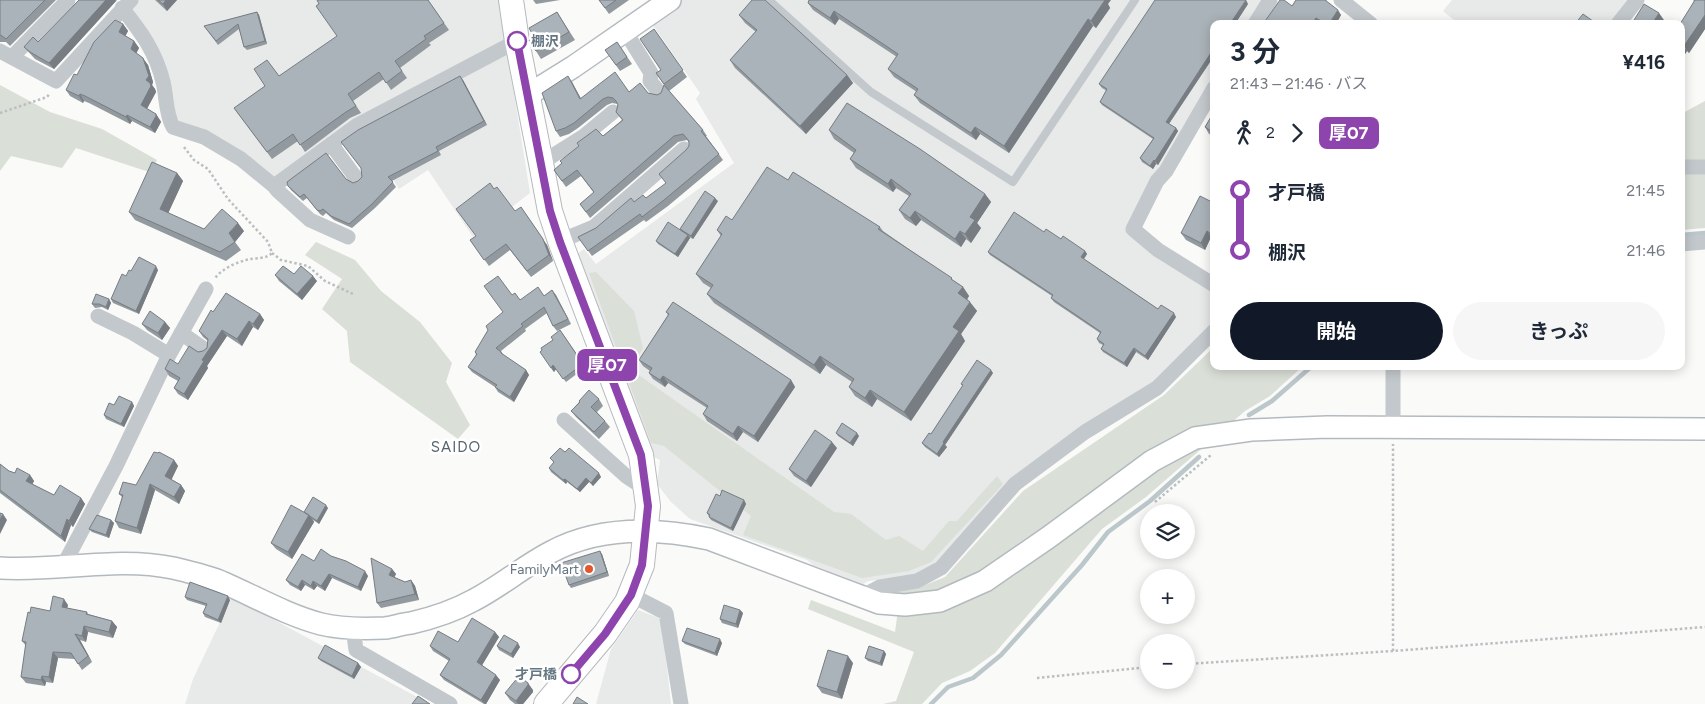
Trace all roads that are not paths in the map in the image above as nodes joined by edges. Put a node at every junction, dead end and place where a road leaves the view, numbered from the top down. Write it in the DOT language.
graph roads {
  1 [pos="68,0"];
  2 [pos="511,0"];
  3 [pos="670,0"];
  4 [pos="769,0"];
  5 [pos="1135,0"];
  6 [pos="1270,0"];
  7 [pos="1341,0"];
  8 [pos="1637,0"];
  9 [pos="127,4"];
  10 [pos="1258,20"];
  11 [pos="1366,20"];
  12 [pos="1621,20"];
  13 [pos="625,32"];
  14 [pos="517,41"];
  15 [pos="6,54"];
  16 [pos="659,92"];
  17 [pos="528,95"];
  18 [pos="1210,95"];
  19 [pos="609,121"];
  20 [pos="331,144"];
  21 [pos="684,149"];
  22 [pos="541,163"];
  23 [pos="1685,167"];
  24 [pos="1705,167"];
  25 [pos="356,178"];
  26 [pos="274,186"];
  27 [pos="348,237"];
  28 [pos="560,242"];
  29 [pos="1705,242"];
  30 [pos="1685,244"];
  31 [pos="1210,282"];
  32 [pos="206,289"];
  33 [pos="98,316"];
  34 [pos="181,333"];
  35 [pos="1210,335"];
  36 [pos="204,349"];
  37 [pos="169,355"];
  38 [pos="1393,370"];
  39 [pos="564,420"];
  40 [pos="1393,427"];
  41 [pos="1705,429"];
  42 [pos="647,490"];
  43 [pos="647,532"];
  44 [pos="0,568"];
  45 [pos="62,568"];
  46 [pos="631,595"];
  47 [pos="861,597"];
  48 [pos="353,628"];
  49 [pos="450,704"];
  50 [pos="546,704"];
  51 [pos="681,704"];
  1 -- 15 [label="street"];
  2 -- 14 [label="main road"];
  3 -- 13 [label="street"];
  4 -- 5 [label="lane"];
  6 -- 10 [label="street"];
  7 -- 11 [label="street"];
  8 -- 12 [label="street"];
  9 -- 15 [label="street"];
  9 -- 26 [label="street"];
  13 -- 16 [label="street"];
  13 -- 17 [label="street"];
  14 -- 17 [label="main road"];
  14 -- 20 [label="street"];
  17 -- 22 [label="main road"];
  18 -- 31 [label="street"];
  19 -- 22 [label="street"];
  20 -- 25 [label="street"];
  20 -- 26 [label="street"];
  21 -- 28 [label="street"];
  22 -- 28 [label="main road"];
  23 -- 24 [label="street"];
  26 -- 27 [label="street"];
  28 -- 42 [label="main road"];
  29 -- 30 [label="street"];
  32 -- 34 [label="street"];
  33 -- 37 [label="street"];
  34 -- 36 [label="street"];
  34 -- 37 [label="street"];
  35 -- 47 [label="street"];
  37 -- 45 [label="street"];
  38 -- 40 [label="street"];
  39 -- 42 [label="street"];
  40 -- 41 [label="street"];
  40 -- 47 [label="street"];
  42 -- 43 [label="main road"];
  43 -- 46 [label="main road"];
  43 -- 47 [label="street"];
  43 -- 48 [label="street"];
  44 -- 45 [label="street"];
  45 -- 48 [label="street"];
  46 -- 50 [label="main road"];
  46 -- 51 [label="street"];
  48 -- 49 [label="street"];
}
